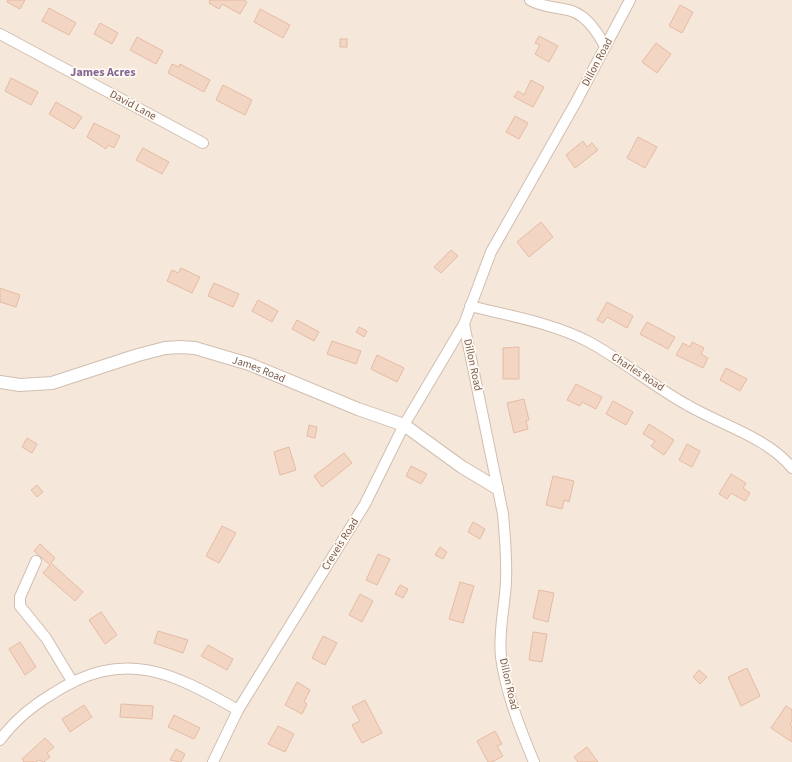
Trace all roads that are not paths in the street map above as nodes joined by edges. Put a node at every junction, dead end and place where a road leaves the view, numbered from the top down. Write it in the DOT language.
graph roads {
  1 [pos="530,0"];
  2 [pos="630,0"];
  3 [pos="0,34"];
  4 [pos="605,46"];
  5 [pos="203,142"];
  6 [pos="470,306"];
  7 [pos="464,324"];
  8 [pos="0,382"];
  9 [pos="404,425"];
  10 [pos="792,468"];
  11 [pos="497,488"];
  12 [pos="36,561"];
  13 [pos="72,681"];
  14 [pos="238,710"];
  15 [pos="0,740"];
  16 [pos="213,762"];
  17 [pos="534,762"];
  1 -- 4 [label="street"];
  2 -- 4 [label="street, Dillon Road"];
  3 -- 5 [label="street, David Lane"];
  4 -- 6 [label="street, Dillon Road"];
  6 -- 7 [label="street, Dillon Road"];
  6 -- 10 [label="street, Charles Road"];
  7 -- 9 [label="street, Creveis Road"];
  7 -- 11 [label="street, Dillon Road"];
  8 -- 9 [label="street, James Road"];
  9 -- 11 [label="street, James Road"];
  9 -- 14 [label="street, Creveis Road"];
  11 -- 17 [label="street, Dillon Road"];
  12 -- 13 [label="street"];
  13 -- 14 [label="street"];
  13 -- 15 [label="street"];
  14 -- 16 [label="street, Creveis Road"];
}
